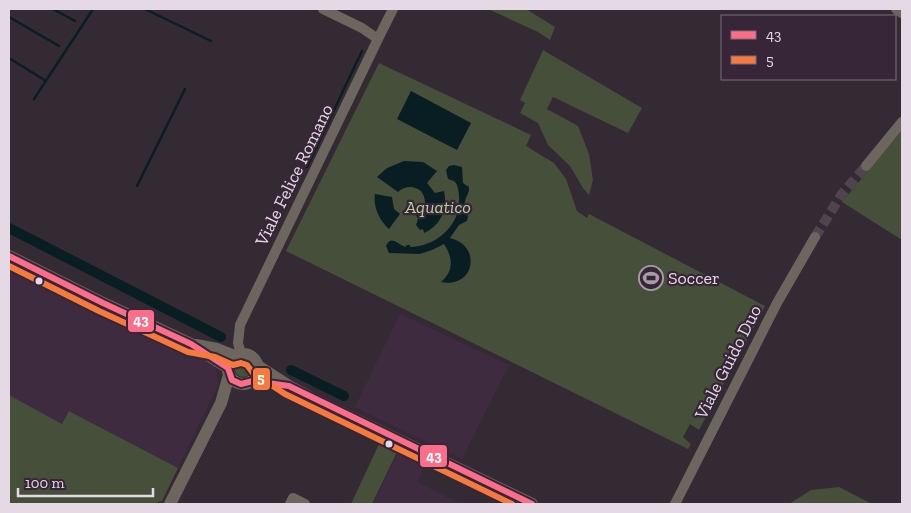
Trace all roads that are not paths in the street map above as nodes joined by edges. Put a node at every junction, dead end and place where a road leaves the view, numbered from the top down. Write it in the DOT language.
graph roads {
  1 [pos="323,9"];
  2 [pos="393,9"];
  3 [pos="896,9"];
  4 [pos="902,13"];
  5 [pos="378,39"];
  6 [pos="902,122"];
  7 [pos="866,166"];
  8 [pos="815,237"];
  9 [pos="9,256"];
  10 [pos="191,344"];
  11 [pos="241,355"];
  12 [pos="258,366"];
  13 [pos="229,372"];
  14 [pos="249,382"];
  15 [pos="289,386"];
  16 [pos="221,403"];
  17 [pos="524,503"];
  18 [pos="170,504"];
  19 [pos="290,504"];
  20 [pos="305,504"];
  21 [pos="675,504"];
  1 -- 5 [label="street"];
  2 -- 5 [label="street, Viale Felice Romano"];
  3 -- 4 [label="street"];
  5 -- 11 [label="street, Viale Felice Romano"];
  6 -- 7 [label="street"];
  8 -- 21 [label="street, Viale Guido Duo"];
  9 -- 10 [label="street"];
  10 -- 11 [label="street"];
  10 -- 13 [label="street"];
  11 -- 12 [label="street"];
  11 -- 13 [label="street"];
  12 -- 14 [label="street"];
  12 -- 15 [label="street"];
  13 -- 14 [label="street"];
  13 -- 16 [label="street"];
  14 -- 15 [label="street"];
  14 -- 16 [label="street"];
  15 -- 17 [label="street"];
  16 -- 18 [label="street"];
  19 -- 20 [label="street"];
}
